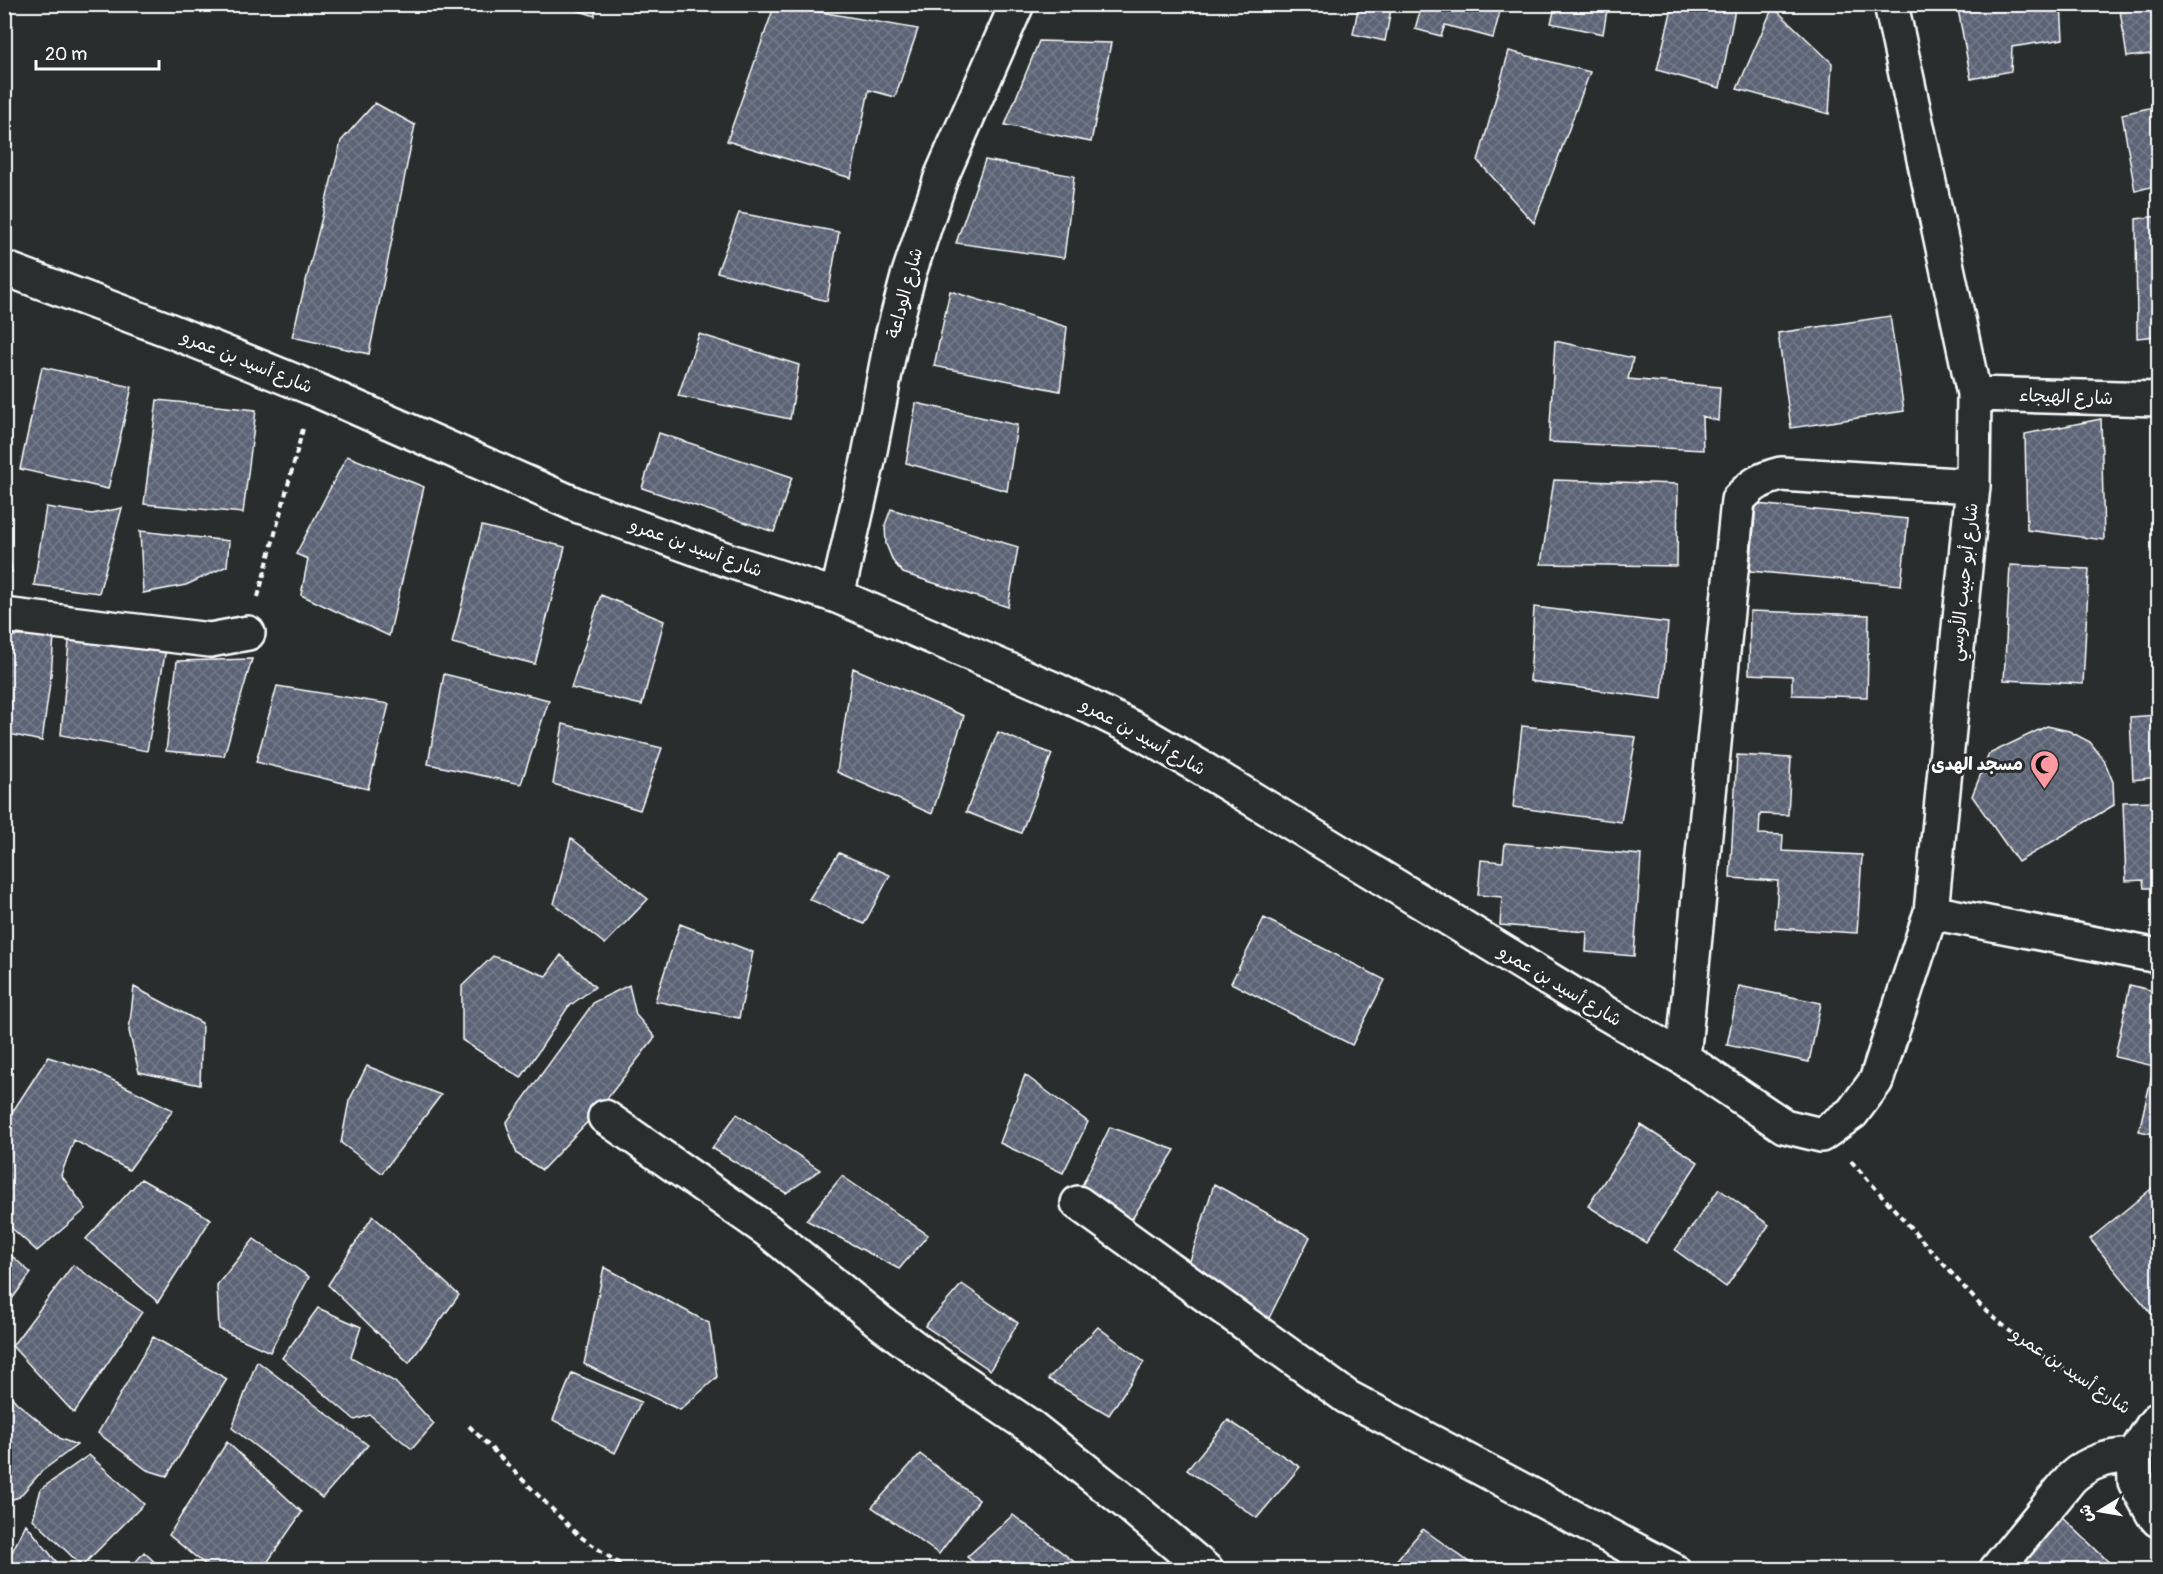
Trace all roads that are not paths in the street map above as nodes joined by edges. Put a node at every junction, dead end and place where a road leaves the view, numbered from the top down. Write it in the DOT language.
graph roads {
  1 [pos="1017,4"];
  2 [pos="1891,4"];
  3 [pos="4,268"];
  4 [pos="1974,394"];
  5 [pos="2158,399"];
  6 [pos="1973,486"];
  7 [pos="837,596"];
  8 [pos="4,615"];
  9 [pos="248,633"];
  10 [pos="1931,912"];
  11 [pos="2158,956"];
  12 [pos="1683,1058"];
  13 [pos="605,1118"];
  14 [pos="1821,1135"];
  15 [pos="1078,1203"];
  16 [pos="2156,1422"];
  17 [pos="2134,1455"];
  18 [pos="2158,1520"];
  19 [pos="1206,1569"];
  20 [pos="1673,1569"];
  21 [pos="1996,1569"];
  1 -- 7 [label="street, شارع الوداعة"];
  2 -- 4 [label="street, شارع أبو حبيب الأوسي"];
  3 -- 7 [label="street, شارع أسيد بن عمرو"];
  4 -- 5 [label="street, شارع الهيجاء"];
  4 -- 6 [label="street, شارع أبو حبيب الأوسي"];
  6 -- 10 [label="street, شارع أبو حبيب الأوسي"];
  6 -- 12 [label="street"];
  7 -- 12 [label="street, شارع أسيد بن عمرو"];
  8 -- 9 [label="street"];
  10 -- 11 [label="street"];
  10 -- 14 [label="street, شارع أبو حبيب الأوسي"];
  12 -- 14 [label="street, شارع أسيد بن عمرو"];
  13 -- 19 [label="street"];
  15 -- 20 [label="street"];
  16 -- 17 [label="street"];
  17 -- 18 [label="street"];
  17 -- 21 [label="street"];
}
